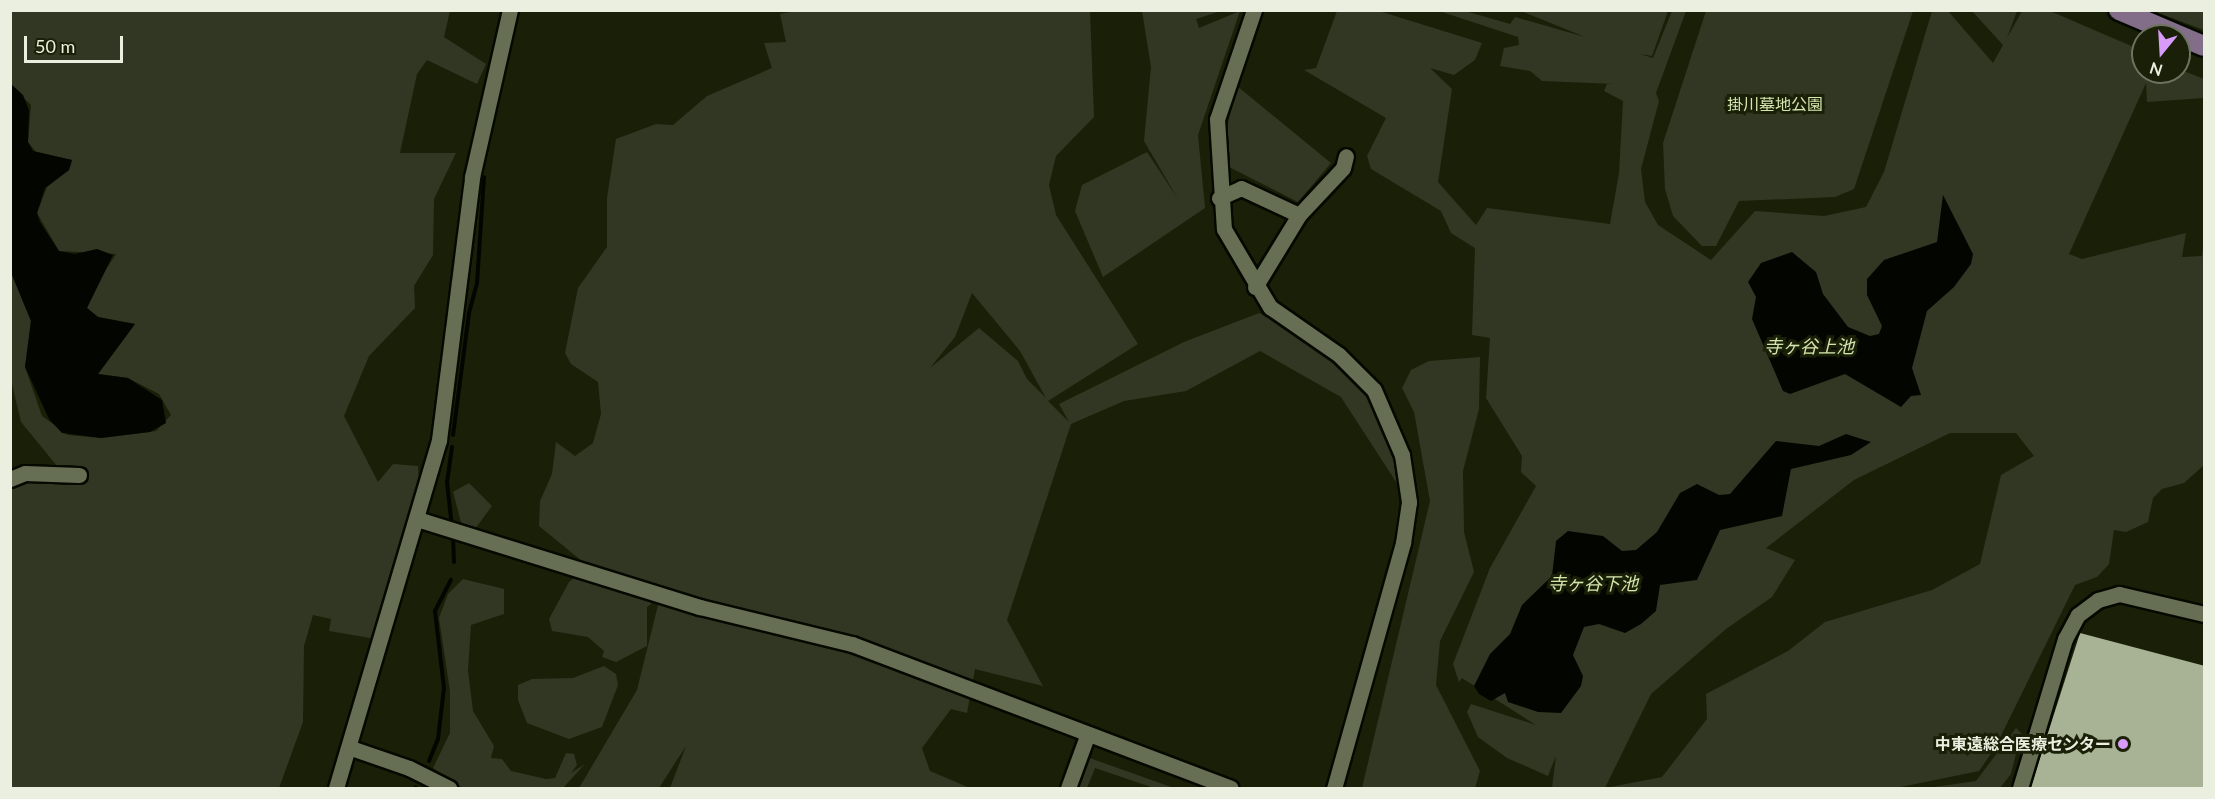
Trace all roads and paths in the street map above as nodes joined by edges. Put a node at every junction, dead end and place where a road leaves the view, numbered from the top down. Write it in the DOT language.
graph roads {
  1 [pos="510,10"];
  2 [pos="1254,10"];
  3 [pos="2119,10"];
  4 [pos="2205,46"];
  5 [pos="1346,156"];
  6 [pos="1219,198"];
  7 [pos="1299,215"];
  8 [pos="1255,287"];
  9 [pos="79,475"];
  10 [pos="10,479"];
  11 [pos="417,519"];
  12 [pos="2205,614"];
  13 [pos="1087,736"];
  14 [pos="351,748"];
  15 [pos="336,789"];
  16 [pos="449,789"];
  17 [pos="1068,789"];
  18 [pos="1231,789"];
  19 [pos="1334,789"];
  20 [pos="2020,789"];
  1 -- 11 [label="street"];
  2 -- 6 [label="street"];
  3 -- 4 [label="main road"];
  5 -- 7 [label="street"];
  6 -- 7 [label="street"];
  6 -- 8 [label="street"];
  7 -- 8 [label="street"];
  8 -- 19 [label="street"];
  9 -- 10 [label="street"];
  11 -- 13 [label="street"];
  11 -- 14 [label="street"];
  12 -- 20 [label="street"];
  13 -- 17 [label="street"];
  13 -- 18 [label="street"];
  14 -- 15 [label="street"];
  14 -- 16 [label="street"];
}
